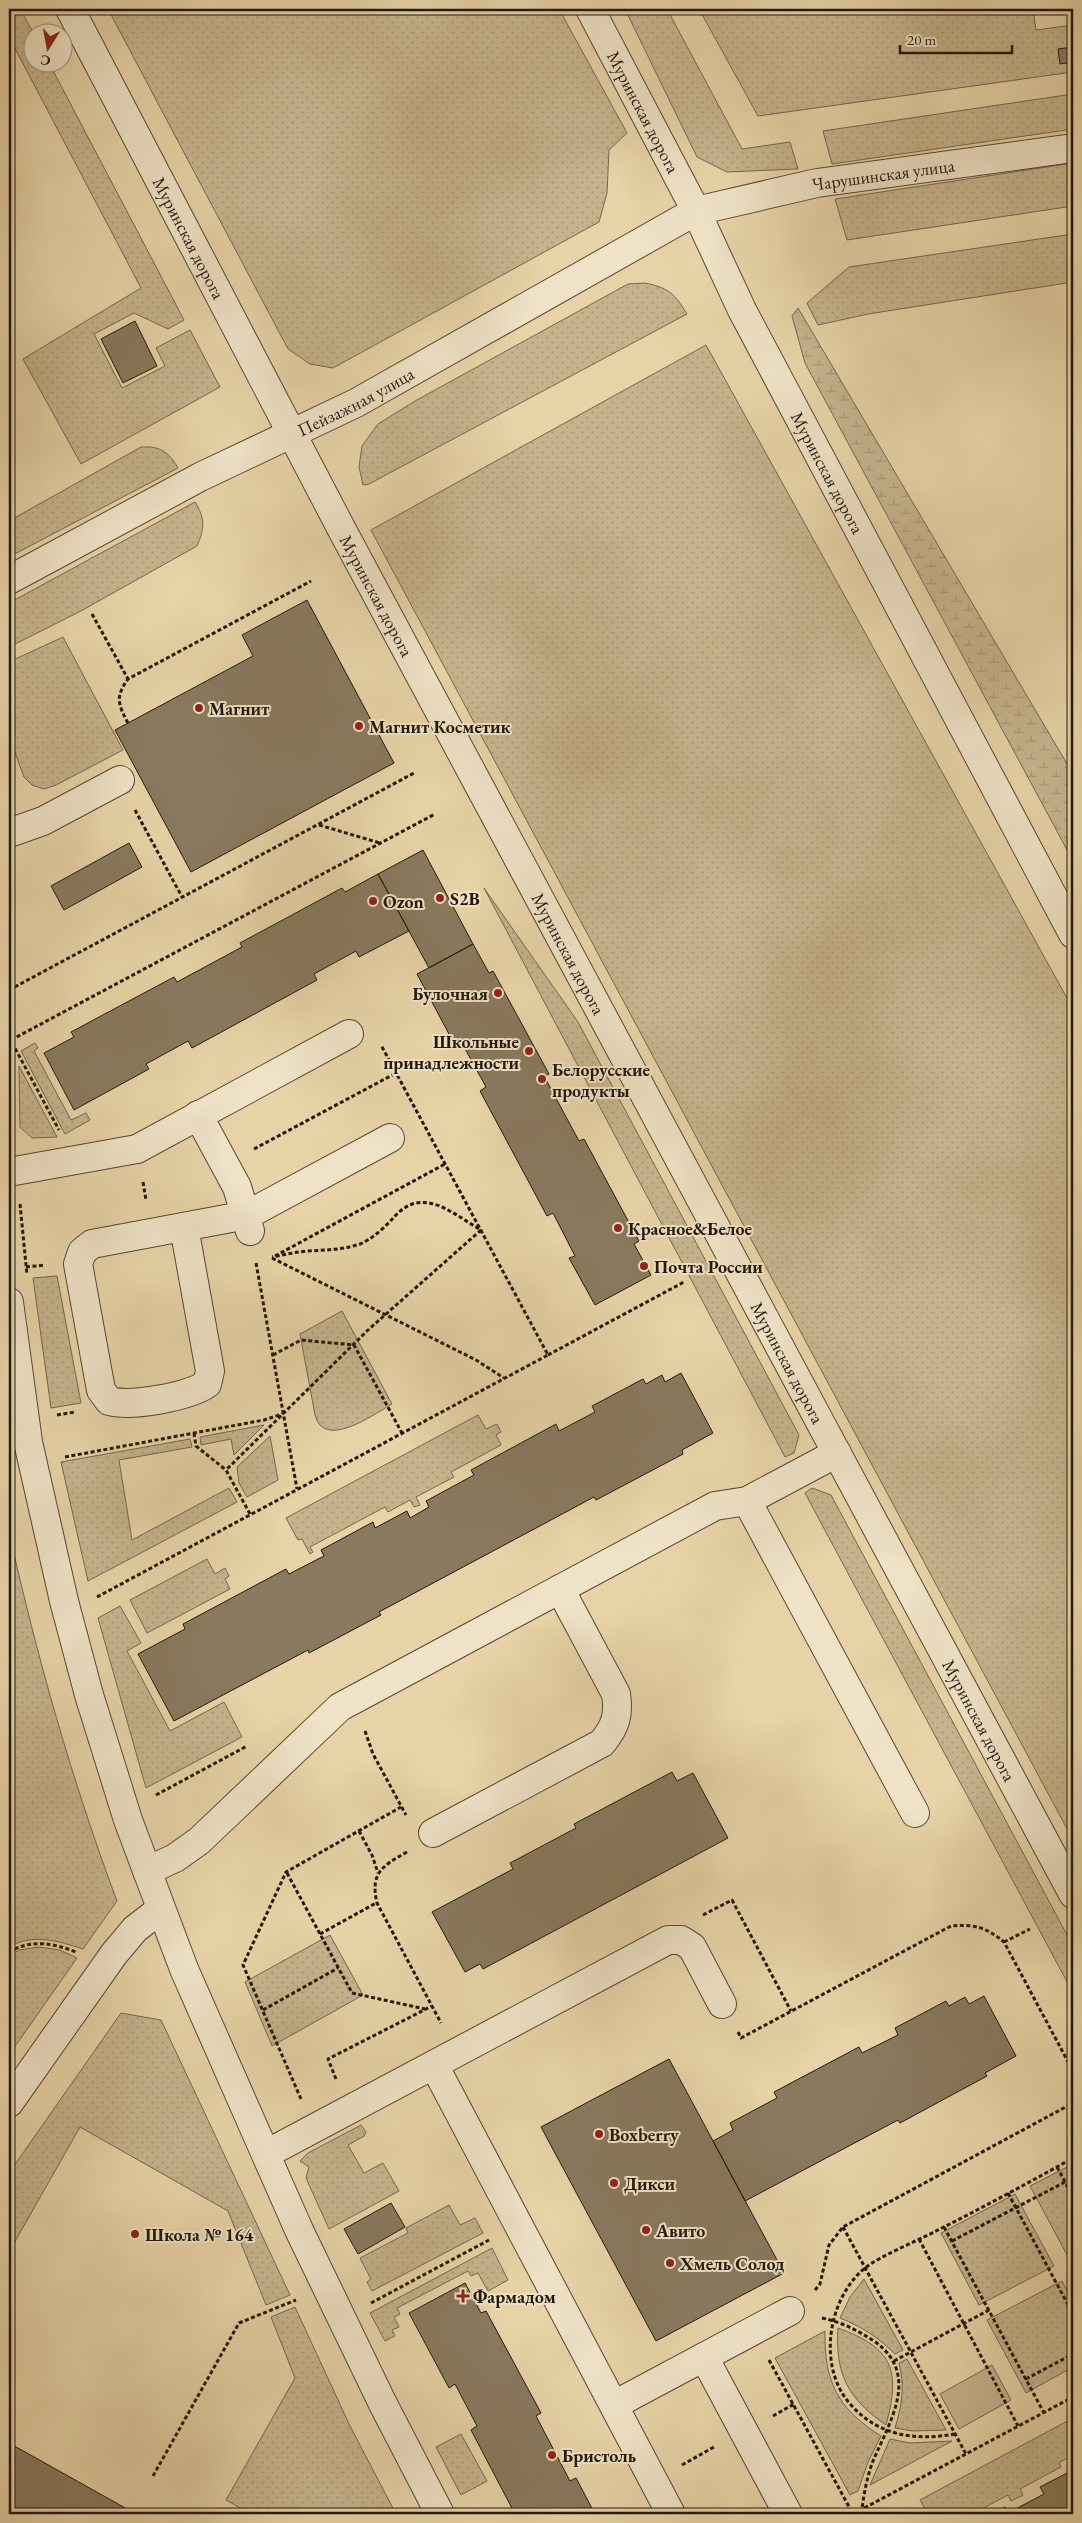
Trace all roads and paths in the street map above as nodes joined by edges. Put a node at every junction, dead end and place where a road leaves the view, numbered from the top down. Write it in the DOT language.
graph roads {
  1 [pos="70,9"];
  2 [pos="590,9"];
  3 [pos="1073,148"];
  4 [pos="696,211"];
  5 [pos="291,434"];
  6 [pos="9,580"];
  7 [pos="311,581"];
  8 [pos="92,614"];
  9 [pos="128,679"];
  10 [pos="128,723"];
  11 [pos="414,773"];
  12 [pos="120,780"];
  13 [pos="435,814"];
  14 [pos="318,824"];
  15 [pos="9,833"];
  16 [pos="381,843"];
  17 [pos="182,897"];
  18 [pos="1073,934"];
  19 [pos="9,990"];
  20 [pos="350,1034"];
  21 [pos="10,1039"];
  22 [pos="396,1073"];
  23 [pos="198,1115"];
  24 [pos="390,1138"];
  25 [pos="74,1160"];
  26 [pos="225,1164"];
  27 [pos="446,1164"];
  28 [pos="13,1171"];
  29 [pos="184,1227"];
  30 [pos="481,1230"];
  31 [pos="250,1231"];
  32 [pos="272,1257"];
  33 [pos="55,1264"];
  34 [pos="26,1267"];
  35 [pos="28,1276"];
  36 [pos="684,1282"];
  37 [pos="9,1302"];
  38 [pos="386,1314"];
  39 [pos="354,1345"];
  40 [pos="548,1354"];
  41 [pos="273,1355"];
  42 [pos="505,1378"];
  43 [pos="82,1410"];
  44 [pos="284,1414"];
  45 [pos="56,1415"];
  46 [pos="194,1433"];
  47 [pos="402,1433"];
  48 [pos="18,1444"];
  49 [pos="837,1453"];
  50 [pos="64,1458"];
  51 [pos="226,1470"];
  52 [pos="298,1489"];
  53 [pos="747,1501"];
  54 [pos="250,1514"];
  55 [pos="560,1589"];
  56 [pos="88,1602"];
  57 [pos="349,1702"];
  58 [pos="401,1807"];
  59 [pos="915,1812"];
  60 [pos="359,1831"];
  61 [pos="427,1839"];
  62 [pos="147,1872"];
  63 [pos="286,1872"];
  64 [pos="378,1873"];
  65 [pos="1073,1894"];
  66 [pos="377,1903"];
  67 [pos="161,1909"];
  68 [pos="1030,1929"];
  69 [pos="320,1934"];
  70 [pos="681,1940"];
  71 [pos="1004,1942"];
  72 [pos="9,1952"];
  73 [pos="78,1952"];
  74 [pos="338,1968"];
  75 [pos="722,2004"];
  76 [pos="432,2006"];
  77 [pos="425,2009"];
  78 [pos="262,2010"];
  79 [pos="791,2011"];
  80 [pos="445,2058"];
  81 [pos="1073,2071"];
  82 [pos="337,2084"];
  83 [pos="9,2103"];
  84 [pos="1073,2104"];
  85 [pos="304,2106"];
  86 [pos="266,2154"];
  87 [pos="1073,2158"];
  88 [pos="1057,2167"];
  89 [pos="1065,2182"];
  90 [pos="1008,2193"];
  91 [pos="1073,2197"];
  92 [pos="1016,2207"];
  93 [pos="518,2225"];
  94 [pos="843,2226"];
  95 [pos="944,2227"];
  96 [pos="919,2240"];
  97 [pos="952,2241"];
  98 [pos="865,2268"];
  99 [pos="326,2288"];
  100 [pos="989,2310"];
  101 [pos="790,2311"];
  102 [pos="1073,2314"];
  103 [pos="341,2318"];
  104 [pos="833,2320"];
  105 [pos="964,2324"];
  106 [pos="754,2331"];
  107 [pos="911,2352"];
  108 [pos="1073,2354"];
  109 [pos="704,2357"];
  110 [pos="894,2361"];
  111 [pos="1026,2379"];
  112 [pos="1073,2397"];
  113 [pos="614,2405"];
  114 [pos="1044,2412"];
  115 [pos="1018,2426"];
  116 [pos="888,2432"];
  117 [pos="955,2434"];
  118 [pos="966,2454"];
  119 [pos="153,2476"];
  120 [pos="862,2510"];
  121 [pos="440,2514"];
  122 [pos="671,2514"];
  123 [pos="788,2514"];
  124 [pos="853,2514"];
  1 -- 5 [label="street, Муринская дорога"];
  2 -- 4 [label="street, Муринская дорога"];
  3 -- 4 [label="street, Чарушинская улица"];
  4 -- 5 [label="street, Пейзажная улица"];
  4 -- 18 [label="street, Муринская дорога"];
  5 -- 6 [label="street, Пейзажная улица"];
  5 -- 49 [label="street, Муринская дорога"];
  7 -- 9 [label="path"];
  8 -- 9 [label="path"];
  9 -- 10 [label="path"];
  11 -- 14 [label="path"];
  12 -- 15 [label="street"];
  12 -- 17 [label="path"];
  13 -- 16 [label="path"];
  14 -- 16 [label="path"];
  14 -- 17 [label="path"];
  16 -- 21 [label="path"];
  17 -- 19 [label="path"];
  20 -- 22 [label="path"];
  20 -- 23 [label="street"];
  21 -- 25 [label="path"];
  22 -- 26 [label="path"];
  22 -- 27 [label="path"];
  23 -- 25 [label="street"];
  23 -- 26 [label="street"];
  24 -- 31 [label="street"];
  25 -- 28 [label="street"];
  26 -- 31 [label="street"];
  27 -- 30 [label="path"];
  27 -- 32 [label="path"];
  28 -- 34 [label="path"];
  29 -- 29 [label="street"];
  29 -- 31 [label="street"];
  30 -- 32 [label="path"];
  30 -- 38 [label="path"];
  30 -- 40 [label="path"];
  31 -- 32 [label="path"];
  31 -- 41 [label="path"];
  32 -- 38 [label="path"];
  33 -- 34 [label="path"];
  34 -- 35 [label="path"];
  36 -- 40 [label="path"];
  37 -- 48 [label="street"];
  38 -- 39 [label="path"];
  38 -- 42 [label="path"];
  39 -- 41 [label="path"];
  39 -- 44 [label="path"];
  39 -- 47 [label="path"];
  40 -- 42 [label="path"];
  41 -- 44 [label="path"];
  42 -- 47 [label="path"];
  43 -- 45 [label="path"];
  44 -- 46 [label="path"];
  44 -- 51 [label="path"];
  44 -- 52 [label="path"];
  46 -- 50 [label="path"];
  46 -- 51 [label="path"];
  47 -- 52 [label="path"];
  48 -- 62 [label="street"];
  49 -- 53 [label="street"];
  49 -- 65 [label="street, Муринская дорога"];
  51 -- 54 [label="path"];
  52 -- 54 [label="path"];
  53 -- 55 [label="street"];
  53 -- 59 [label="street"];
  54 -- 56 [label="path"];
  55 -- 57 [label="street"];
  55 -- 61 [label="street"];
  57 -- 58 [label="path"];
  57 -- 62 [label="street"];
  58 -- 60 [label="path"];
  58 -- 61 [label="path"];
  60 -- 63 [label="path"];
  60 -- 64 [label="path"];
  61 -- 64 [label="path"];
  62 -- 67 [label="street"];
  63 -- 69 [label="path"];
  63 -- 78 [label="path"];
  64 -- 66 [label="path"];
  66 -- 69 [label="path"];
  66 -- 76 [label="path"];
  67 -- 83 [label="street"];
  67 -- 86 [label="street"];
  68 -- 71 [label="path"];
  69 -- 74 [label="path"];
  70 -- 75 [label="street"];
  70 -- 79 [label="path"];
  70 -- 80 [label="street"];
  71 -- 79 [label="path"];
  71 -- 81 [label="path"];
  72 -- 73 [label="path"];
  74 -- 77 [label="path"];
  74 -- 78 [label="path"];
  75 -- 79 [label="path"];
  76 -- 77 [label="path"];
  76 -- 80 [label="path"];
  77 -- 82 [label="path"];
  78 -- 85 [label="path"];
  80 -- 86 [label="street"];
  80 -- 93 [label="street"];
  84 -- 94 [label="path"];
  86 -- 99 [label="street"];
  87 -- 88 [label="path"];
  88 -- 89 [label="path"];
  88 -- 90 [label="path"];
  89 -- 91 [label="path"];
  89 -- 92 [label="path"];
  90 -- 92 [label="path"];
  90 -- 95 [label="path"];
  92 -- 97 [label="path"];
  92 -- 102 [label="path"];
  93 -- 103 [label="path"];
  93 -- 113 [label="street"];
  94 -- 98 [label="path"];
  94 -- 101 [label="path"];
  95 -- 96 [label="path"];
  95 -- 97 [label="path"];
  96 -- 98 [label="path"];
  96 -- 105 [label="path"];
  97 -- 100 [label="path"];
  98 -- 104 [label="path"];
  98 -- 107 [label="path"];
  99 -- 103 [label="street"];
  99 -- 119 [label="path"];
  100 -- 105 [label="path"];
  100 -- 111 [label="path"];
  101 -- 104 [label="path"];
  101 -- 106 [label="street"];
  103 -- 121 [label="street"];
  104 -- 110 [label="path"];
  104 -- 116 [label="path"];
  105 -- 107 [label="path"];
  105 -- 115 [label="path"];
  106 -- 109 [label="street"];
  106 -- 124 [label="path"];
  107 -- 110 [label="path"];
  107 -- 117 [label="path"];
  108 -- 111 [label="path"];
  109 -- 113 [label="street"];
  109 -- 123 [label="street"];
  110 -- 116 [label="path"];
  111 -- 114 [label="path"];
  112 -- 114 [label="path"];
  113 -- 122 [label="street"];
  114 -- 115 [label="path"];
  115 -- 118 [label="path"];
  116 -- 117 [label="path"];
  116 -- 120 [label="path"];
  117 -- 118 [label="path"];
  118 -- 120 [label="path"];
  120 -- 124 [label="path"];
}
